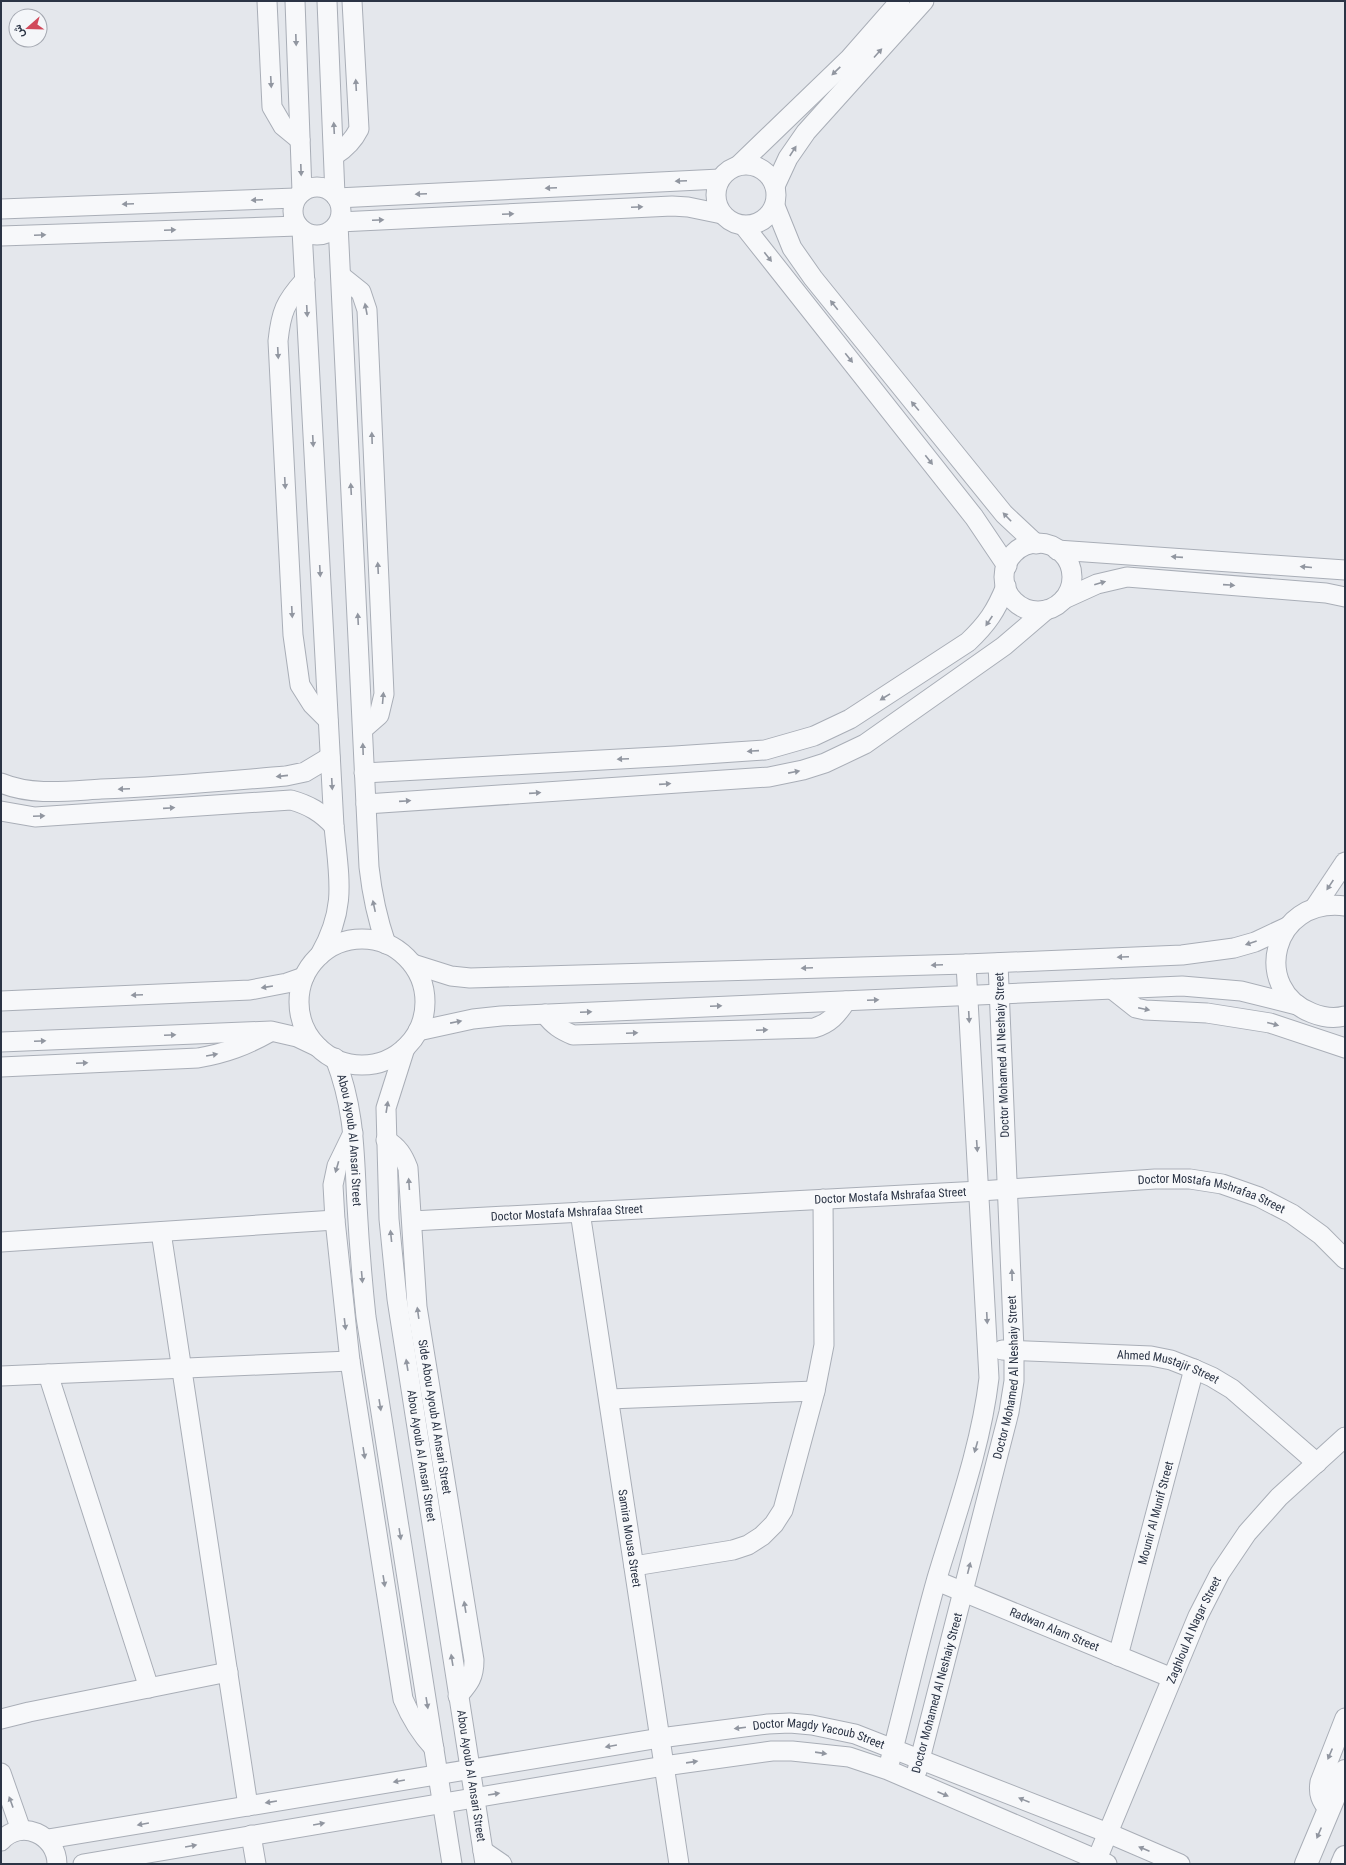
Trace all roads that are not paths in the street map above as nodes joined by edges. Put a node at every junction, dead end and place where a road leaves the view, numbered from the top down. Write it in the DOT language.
graph roads {
  1 [pos="267,1"];
  2 [pos="294,1"];
  3 [pos="327,1"];
  4 [pos="352,1"];
  5 [pos="900,1"];
  6 [pos="924,1"];
  7 [pos="300,140"];
  8 [pos="335,155"];
  9 [pos="739,165"];
  10 [pos="720,179"];
  11 [pos="775,186"];
  12 [pos="299,195"];
  13 [pos="336,196"];
  14 [pos="775,206"];
  15 [pos="1,209"];
  16 [pos="722,214"];
  17 [pos="338,223"];
  18 [pos="744,226"];
  19 [pos="300,228"];
  20 [pos="1,236"];
  21 [pos="305,280"];
  22 [pos="1036,544"];
  23 [pos="1057,550"];
  24 [pos="1007,566"];
  25 [pos="1345,570"];
  26 [pos="1006,586"];
  27 [pos="1345,596"];
  28 [pos="1064,599"];
  29 [pos="1046,610"];
  30 [pos="328,720"];
  31 [pos="330,757"];
  32 [pos="364,773"];
  33 [pos="1,783"];
  34 [pos="366,804"];
  35 [pos="1,811"];
  36 [pos="334,826"];
  37 [pos="1345,862"];
  38 [pos="1345,906"];
  39 [pos="1315,907"];
  40 [pos="1287,927"];
  41 [pos="386,944"];
  42 [pos="320,955"];
  43 [pos="998,962"];
  44 [pos="413,964"];
  45 [pos="966,964"];
  46 [pos="304,976"];
  47 [pos="1112,989"];
  48 [pos="999,994"];
  49 [pos="968,996"];
  50 [pos="1,1001"];
  51 [pos="846,1001"];
  52 [pos="1297,1005"];
  53 [pos="545,1014"];
  54 [pos="1339,1019"];
  55 [pos="271,1031"];
  56 [pos="418,1031"];
  57 [pos="1,1042"];
  58 [pos="405,1048"];
  59 [pos="1345,1048"];
  60 [pos="328,1053"];
  61 [pos="1,1067"];
  62 [pos="354,1132"];
  63 [pos="386,1140"];
  64 [pos="1008,1189"];
  65 [pos="980,1191"];
  66 [pos="823,1199"];
  67 [pos="580,1212"];
  68 [pos="335,1220"];
  69 [pos="412,1221"];
  70 [pos="161,1232"];
  71 [pos="1,1242"];
  72 [pos="1345,1259"];
  73 [pos="989,1349"];
  74 [pos="1014,1350"];
  75 [pos="350,1361"];
  76 [pos="182,1368"];
  77 [pos="1194,1369"];
  78 [pos="48,1374"];
  79 [pos="1,1376"];
  80 [pos="815,1391"];
  81 [pos="609,1400"];
  82 [pos="1345,1437"];
  83 [pos="1317,1463"];
  84 [pos="634,1566"];
  85 [pos="937,1581"];
  86 [pos="963,1592"];
  87 [pos="1118,1656"];
  88 [pos="228,1672"];
  89 [pos="1172,1678"];
  90 [pos="149,1688"];
  91 [pos="458,1696"];
  92 [pos="1345,1718"];
  93 [pos="1,1719"];
  94 [pos="660,1738"];
  95 [pos="434,1748"];
  96 [pos="894,1748"];
  97 [pos="920,1759"];
  98 [pos="664,1766"];
  99 [pos="470,1770"];
  100 [pos="888,1770"];
  101 [pos="1345,1771"];
  102 [pos="1,1773"];
  103 [pos="438,1774"];
  104 [pos="914,1782"];
  105 [pos="474,1797"];
  106 [pos="442,1803"];
  107 [pos="248,1806"];
  108 [pos="1329,1810"];
  109 [pos="21,1830"];
  110 [pos="1108,1833"];
  111 [pos="251,1835"];
  112 [pos="48,1839"];
  113 [pos="1,1841"];
  114 [pos="484,1857"];
  115 [pos="1345,1857"];
  116 [pos="1100,1863"];
  117 [pos="57,1864"];
  118 [pos="83,1864"];
  119 [pos="256,1864"];
  120 [pos="452,1864"];
  121 [pos="502,1864"];
  122 [pos="679,1864"];
  123 [pos="1180,1864"];
  124 [pos="1306,1864"];
  125 [pos="1342,1864"];
  1 -- 7 [label="street, one-way"];
  2 -- 7 [label="street, one-way"];
  8 -- 3 [label="street, one-way"];
  8 -- 4 [label="street, one-way"];
  5 -- 9 [label="street, one-way"];
  11 -- 6 [label="street, one-way"];
  7 -- 12 [label="street, one-way"];
  8 -- 13 [label="street"];
  9 -- 10 [label="street"];
  9 -- 11 [label="street"];
  10 -- 13 [label="street, one-way"];
  10 -- 16 [label="street"];
  11 -- 14 [label="street"];
  12 -- 13 [label="street"];
  12 -- 15 [label="street, one-way"];
  12 -- 19 [label="street"];
  13 -- 17 [label="street"];
  14 -- 18 [label="street"];
  22 -- 14 [label="street, one-way"];
  17 -- 16 [label="street, one-way"];
  16 -- 18 [label="street"];
  17 -- 19 [label="street"];
  32 -- 17 [label="street, one-way"];
  18 -- 24 [label="street, one-way"];
  20 -- 19 [label="street, one-way"];
  19 -- 21 [label="street"];
  21 -- 30 [label="street, one-way"];
  21 -- 30 [label="street, one-way"];
  22 -- 23 [label="street"];
  22 -- 24 [label="street"];
  25 -- 23 [label="street, one-way"];
  23 -- 28 [label="street"];
  24 -- 26 [label="street"];
  26 -- 29 [label="street"];
  26 -- 32 [label="street, one-way"];
  28 -- 27 [label="street, one-way"];
  28 -- 29 [label="street"];
  34 -- 29 [label="street, one-way"];
  30 -- 31 [label="street"];
  31 -- 33 [label="street, one-way"];
  31 -- 36 [label="street, one-way"];
  32 -- 34 [label="street"];
  41 -- 34 [label="street, one-way"];
  35 -- 36 [label="street, one-way"];
  36 -- 42 [label="street"];
  37 -- 39 [label="street, one-way"];
  38 -- 39 [label="street"];
  39 -- 40 [label="street"];
  40 -- 43 [label="street, one-way"];
  40 -- 52 [label="street"];
  41 -- 42 [label="street"];
  41 -- 44 [label="street"];
  42 -- 46 [label="street"];
  43 -- 45 [label="street"];
  43 -- 48 [label="street, Doctor Mohamed Al Neshaiy Street"];
  45 -- 44 [label="street, one-way"];
  44 -- 56 [label="street"];
  45 -- 49 [label="street, Doctor Mohamed Al Neshaiy Street"];
  46 -- 50 [label="street, one-way"];
  46 -- 60 [label="street"];
  47 -- 48 [label="street"];
  47 -- 52 [label="street"];
  47 -- 59 [label="street, one-way"];
  48 -- 49 [label="street"];
  48 -- 64 [label="street, Doctor Mohamed Al Neshaiy Street"];
  51 -- 49 [label="street, one-way"];
  49 -- 65 [label="street, Doctor Mohamed Al Neshaiy Street, one-way"];
  53 -- 51 [label="street, one-way"];
  53 -- 51 [label="street, one-way"];
  52 -- 54 [label="street"];
  56 -- 53 [label="street, one-way"];
  57 -- 55 [label="street, one-way"];
  55 -- 60 [label="street"];
  61 -- 55 [label="street, one-way"];
  56 -- 58 [label="street"];
  58 -- 60 [label="street"];
  63 -- 58 [label="street, Abou Ayoub Al Ansari Street, one-way"];
  60 -- 62 [label="street, Abou Ayoub Al Ansari Street"];
  62 -- 68 [label="street, one-way"];
  62 -- 95 [label="street, Abou Ayoub Al Ansari Street, one-way"];
  69 -- 63 [label="street, Side Abou Ayoub Al Ansari Street, one-way"];
  91 -- 63 [label="street, Abou Ayoub Al Ansari Street, one-way"];
  64 -- 65 [label="street, Doctor Mostafa Mshrafaa Street"];
  64 -- 72 [label="street, Doctor Mostafa Mshrafaa Street"];
  74 -- 64 [label="street, Doctor Mohamed Al Neshaiy Street, one-way"];
  65 -- 66 [label="street, Doctor Mostafa Mshrafaa Street"];
  65 -- 73 [label="street, Doctor Mohamed Al Neshaiy Street, one-way"];
  66 -- 67 [label="street, Doctor Mostafa Mshrafaa Street"];
  66 -- 80 [label="street"];
  67 -- 69 [label="street, Doctor Mostafa Mshrafaa Street"];
  67 -- 81 [label="street, Samira Mousa Street"];
  68 -- 70 [label="street"];
  68 -- 75 [label="street, one-way"];
  91 -- 69 [label="street, Side Abou Ayoub Al Ansari Street, one-way"];
  70 -- 71 [label="street"];
  70 -- 76 [label="street"];
  73 -- 74 [label="street, Ahmed Mustajir Street"];
  73 -- 85 [label="street, Doctor Mohamed Al Neshaiy Street, one-way"];
  74 -- 77 [label="street, Ahmed Mustajir Street"];
  86 -- 74 [label="street, Doctor Mohamed Al Neshaiy Street, one-way"];
  75 -- 76 [label="street"];
  75 -- 95 [label="street, one-way"];
  76 -- 78 [label="street"];
  76 -- 88 [label="street"];
  77 -- 83 [label="street, Ahmed Mustajir Street"];
  77 -- 87 [label="street, Mounir Al Munif Street"];
  78 -- 79 [label="street"];
  78 -- 90 [label="street"];
  80 -- 81 [label="street"];
  80 -- 84 [label="street"];
  81 -- 84 [label="street, Samira Mousa Street"];
  82 -- 83 [label="street, Zaghloul Al Nagar Street"];
  83 -- 89 [label="street, Zaghloul Al Nagar Street"];
  84 -- 94 [label="street, Samira Mousa Street"];
  85 -- 86 [label="street, Radwan Alam Street"];
  85 -- 96 [label="street, Doctor Mohamed Al Neshaiy Street"];
  86 -- 87 [label="street, Radwan Alam Street"];
  86 -- 97 [label="street, Doctor Mohamed Al Neshaiy Street"];
  87 -- 89 [label="street, Radwan Alam Street"];
  88 -- 90 [label="street"];
  88 -- 107 [label="street"];
  89 -- 110 [label="street, Zaghloul Al Nagar Street"];
  90 -- 93 [label="street"];
  91 -- 99 [label="street, Abou Ayoub Al Ansari Street"];
  92 -- 108 [label="street, one-way"];
  96 -- 94 [label="street, Doctor Magdy Yacoub Street, one-way"];
  94 -- 98 [label="street, Samira Mousa Street"];
  94 -- 99 [label="street, Doctor Magdy Yacoub Street, one-way"];
  95 -- 103 [label="street, Abou Ayoub Al Ansari Street"];
  96 -- 97 [label="street, Doctor Magdy Yacoub Street"];
  96 -- 100 [label="street, Doctor Mohamed Al Neshaiy Street"];
  97 -- 104 [label="street, Doctor Mohamed Al Neshaiy Street"];
  110 -- 97 [label="street, Doctor Magdy Yacoub Street, one-way"];
  98 -- 100 [label="street, Doctor Magdy Yacoub Street, one-way"];
  105 -- 98 [label="street, Doctor Magdy Yacoub Street, one-way"];
  98 -- 122 [label="street, Samira Mousa Street"];
  99 -- 103 [label="street, Doctor Magdy Yacoub Street"];
  99 -- 105 [label="street, Abou Ayoub Al Ansari Street"];
  100 -- 104 [label="street, Doctor Magdy Yacoub Street"];
  101 -- 108 [label="street"];
  109 -- 102 [label="street, one-way"];
  103 -- 106 [label="street, Abou Ayoub Al Ansari Street"];
  103 -- 107 [label="street, Doctor Magdy Yacoub Street, one-way"];
  104 -- 116 [label="street, Doctor Magdy Yacoub Street, one-way"];
  105 -- 106 [label="street, Doctor Magdy Yacoub Street"];
  105 -- 114 [label="street, Abou Ayoub Al Ansari Street"];
  111 -- 106 [label="street, Doctor Magdy Yacoub Street, one-way"];
  106 -- 120 [label="street, Abou Ayoub Al Ansari Street"];
  107 -- 112 [label="street, Doctor Magdy Yacoub Street, one-way"];
  108 -- 124 [label="street, one-way"];
  109 -- 112 [label="street"];
  109 -- 113 [label="street"];
  110 -- 116 [label="street, Zaghloul Al Nagar Street"];
  123 -- 110 [label="street, Doctor Magdy Yacoub Street, one-way"];
  118 -- 111 [label="street, Doctor Magdy Yacoub Street, one-way"];
  111 -- 119 [label="street"];
  112 -- 117 [label="street"];
  114 -- 121 [label="street"];
  115 -- 125 [label="street"];
}
